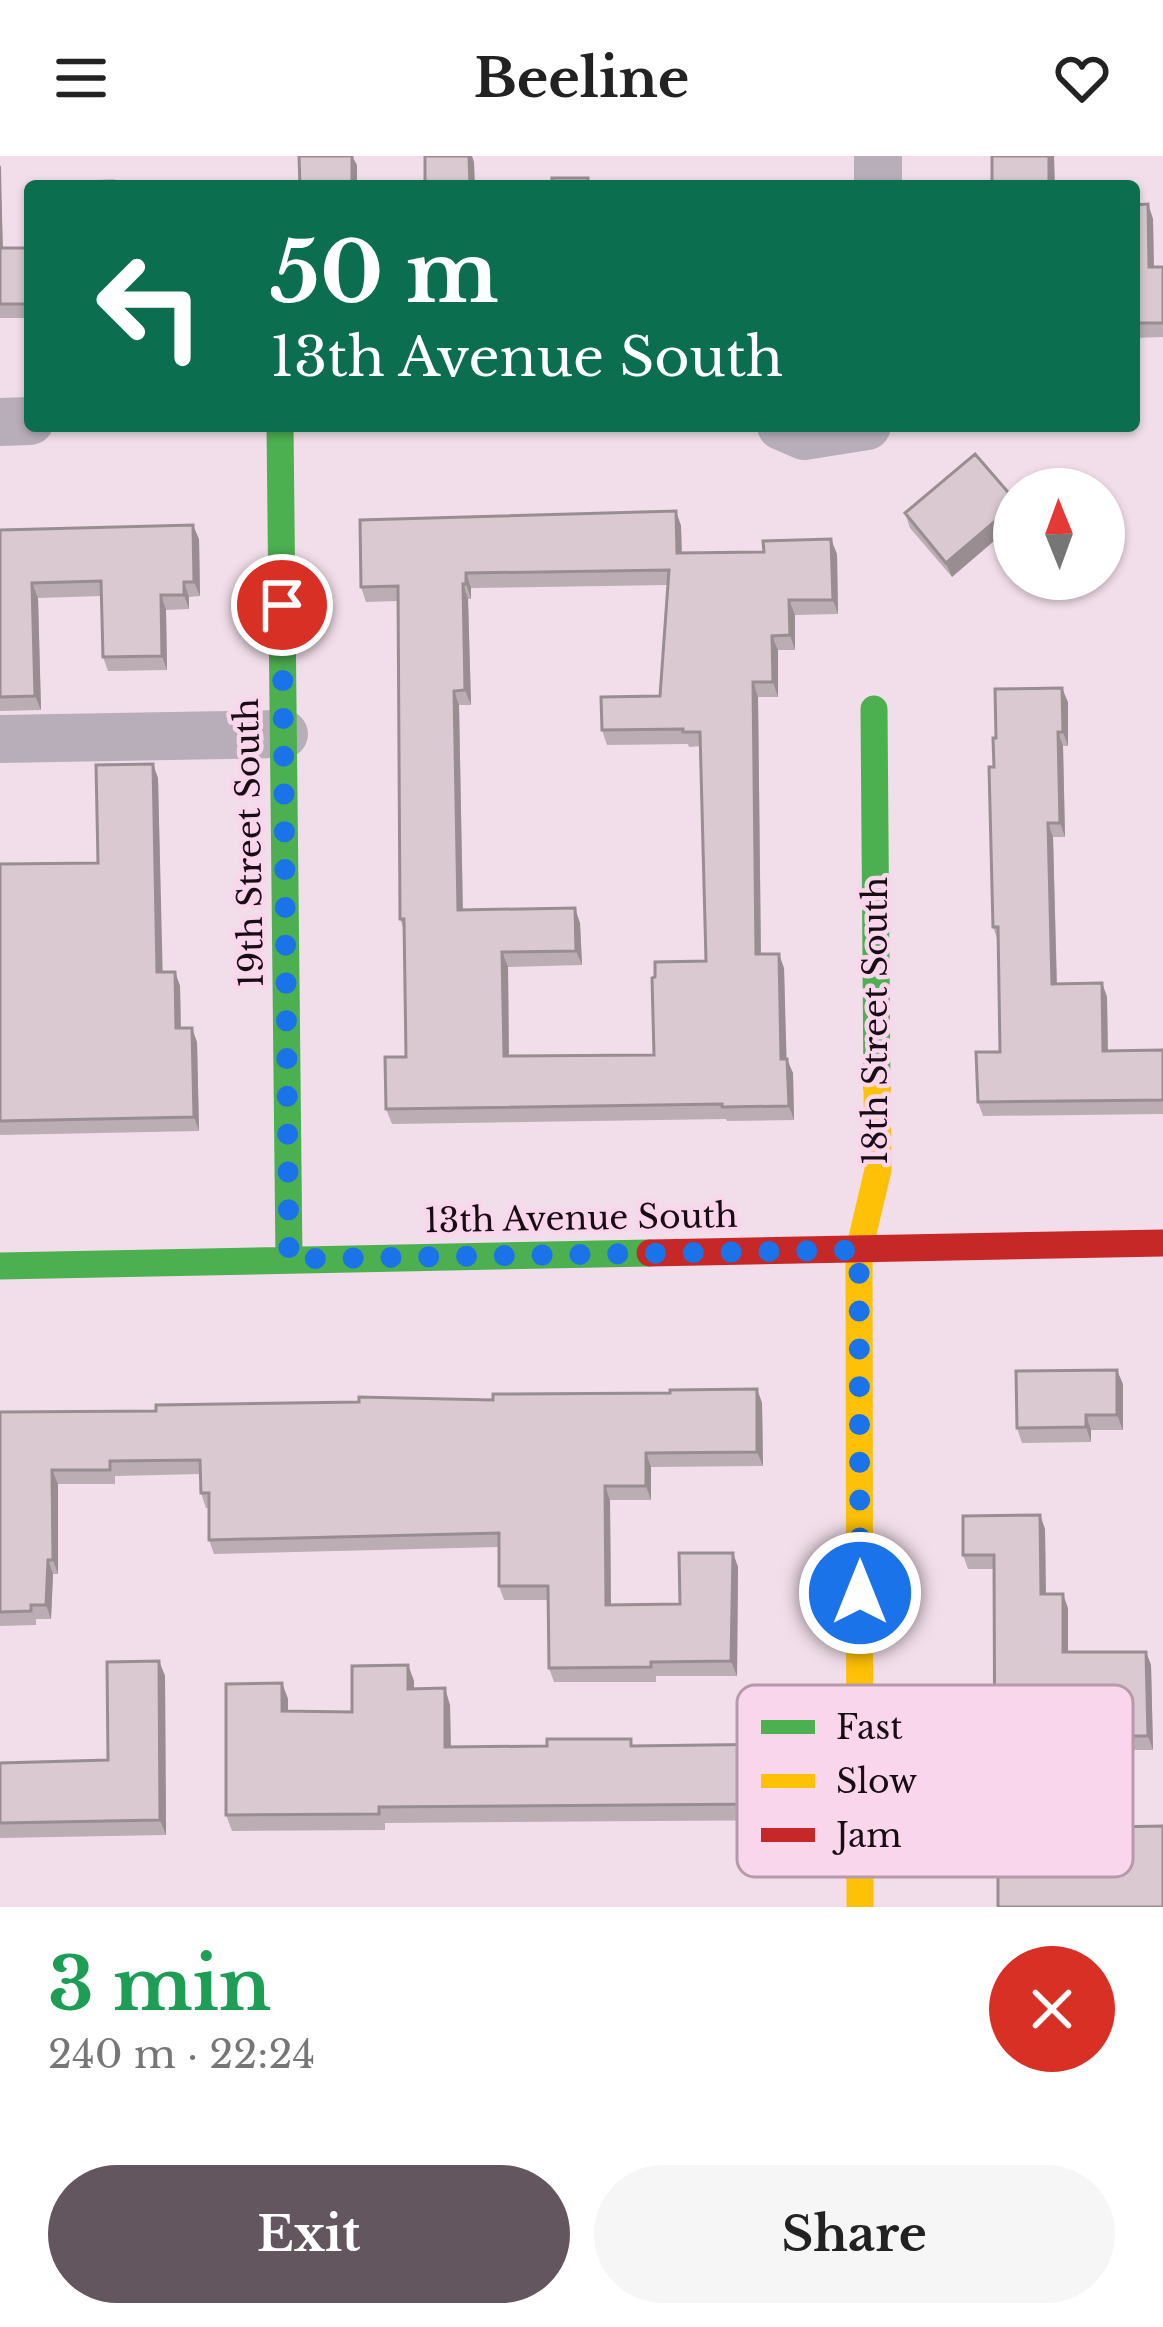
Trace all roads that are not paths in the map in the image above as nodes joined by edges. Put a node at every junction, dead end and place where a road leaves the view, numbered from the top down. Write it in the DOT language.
graph roads {
  1 [pos="280,432"];
  2 [pos="795,432"];
  3 [pos="829,432"];
  4 [pos="874,709"];
  5 [pos="284,734"];
  6 [pos="0,739"];
  7 [pos="1163,1243"];
  8 [pos="859,1250"];
  9 [pos="289,1259"];
  10 [pos="0,1266"];
  11 [pos="860,1685"];
  12 [pos="860,1877"];
  13 [pos="860,1907"];
  1 -- 5 [label="street, 19th Street South"];
  2 -- 3 [label="street"];
  4 -- 8 [label="street, 18th Street South"];
  5 -- 6 [label="street"];
  5 -- 9 [label="street, 19th Street South"];
  7 -- 8 [label="street, 13th Avenue South"];
  8 -- 9 [label="street, 13th Avenue South"];
  8 -- 11 [label="street, 18th Street South"];
  9 -- 10 [label="street, 13th Avenue South"];
  12 -- 13 [label="street, 18th Street South"];
}
